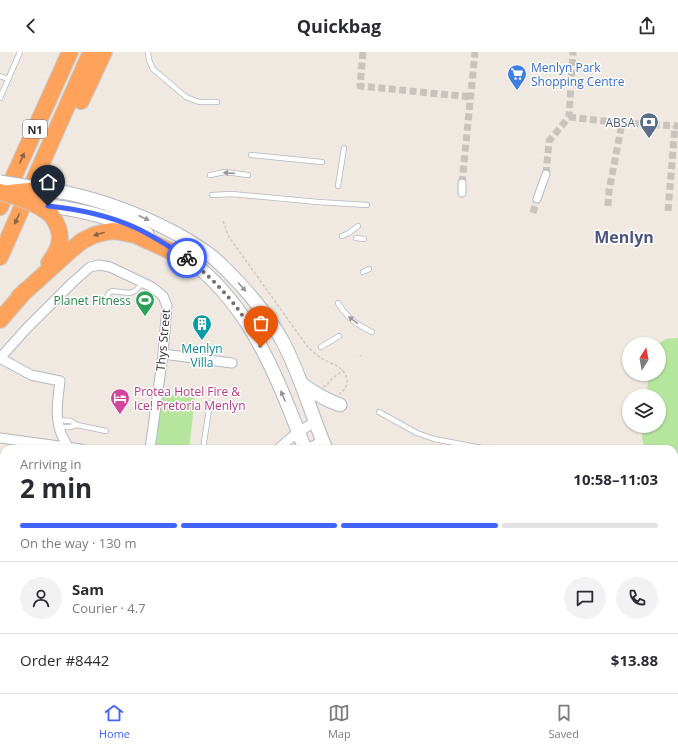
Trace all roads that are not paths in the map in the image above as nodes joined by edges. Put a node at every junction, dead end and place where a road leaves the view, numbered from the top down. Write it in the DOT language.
graph roads {
  1 [pos="20,52"];
  2 [pos="70,52"];
  3 [pos="91,52"];
  4 [pos="104,52"];
  5 [pos="148,52"];
  6 [pos="0,76"];
  7 [pos="8,79"];
  8 [pos="0,98"];
  9 [pos="217,102"];
  10 [pos="344,148"];
  11 [pos="251,156"];
  12 [pos="322,162"];
  13 [pos="38,171"];
  14 [pos="546,174"];
  15 [pos="210,175"];
  16 [pos="248,175"];
  17 [pos="462,183"];
  18 [pos="338,186"];
  19 [pos="60,192"];
  20 [pos="462,193"];
  21 [pos="1,194"];
  22 [pos="212,195"];
  23 [pos="537,199"];
  24 [pos="367,206"];
  25 [pos="58,212"];
  26 [pos="358,226"];
  27 [pos="342,236"];
  28 [pos="356,238"];
  29 [pos="364,239"];
  30 [pos="0,257"];
  31 [pos="188,259"];
  32 [pos="369,269"];
  33 [pos="363,272"];
  34 [pos="143,283"];
  35 [pos="19,297"];
  36 [pos="106,299"];
  37 [pos="338,303"];
  38 [pos="0,320"];
  39 [pos="372,332"];
  40 [pos="339,336"];
  41 [pos="321,347"];
  42 [pos="163,354"];
  43 [pos="0,358"];
  44 [pos="232,363"];
  45 [pos="302,384"];
  46 [pos="339,400"];
  47 [pos="210,403"];
  48 [pos="379,412"];
  49 [pos="315,422"];
  50 [pos="58,423"];
  51 [pos="106,431"];
  52 [pos="298,432"];
  53 [pos="0,438"];
  54 [pos="48,445"];
  55 [pos="67,445"];
  56 [pos="151,445"];
  57 [pos="204,445"];
  58 [pos="283,445"];
  59 [pos="304,445"];
  60 [pos="324,445"];
  61 [pos="465,445"];
  1 -- 7 [label="lane"];
  21 -- 2 [label="highway, N1, one-way"];
  3 -- 13 [label="highway, N1"];
  4 -- 13 [label="highway"];
  5 -- 9 [label="lane"];
  6 -- 7 [label="lane"];
  7 -- 8 [label="lane"];
  10 -- 18 [label="lane"];
  11 -- 12 [label="lane"];
  13 -- 30 [label="highway, N1, one-way"];
  14 -- 23 [label="street"];
  16 -- 15 [label="lane, one-way"];
  17 -- 20 [label="street"];
  19 -- 21 [label="highway, bridge"];
  19 -- 45 [label="main road, one-way"];
  21 -- 25 [label="highway, bridge"];
  22 -- 24 [label="lane"];
  25 -- 31 [label="main road"];
  25 -- 35 [label="highway"];
  26 -- 27 [label="lane"];
  28 -- 29 [label="lane"];
  31 -- 35 [label="highway, one-way"];
  52 -- 31 [label="main road, one-way"];
  32 -- 33 [label="lane"];
  34 -- 36 [label="lane"];
  34 -- 42 [label="street, Thys Street"];
  34 -- 43 [label="street, Thys Street"];
  35 -- 38 [label="highway"];
  39 -- 37 [label="lane, one-way"];
  40 -- 41 [label="lane"];
  42 -- 44 [label="street"];
  42 -- 56 [label="street, Thys Street"];
  43 -- 50 [label="street"];
  45 -- 46 [label="main road"];
  45 -- 49 [label="main road"];
  47 -- 57 [label="lane"];
  48 -- 61 [label="lane"];
  49 -- 52 [label="street"];
  49 -- 60 [label="main road"];
  50 -- 51 [label="lane"];
  50 -- 55 [label="street"];
  52 -- 58 [label="street"];
  52 -- 59 [label="main road"];
  53 -- 54 [label="street"];
}
